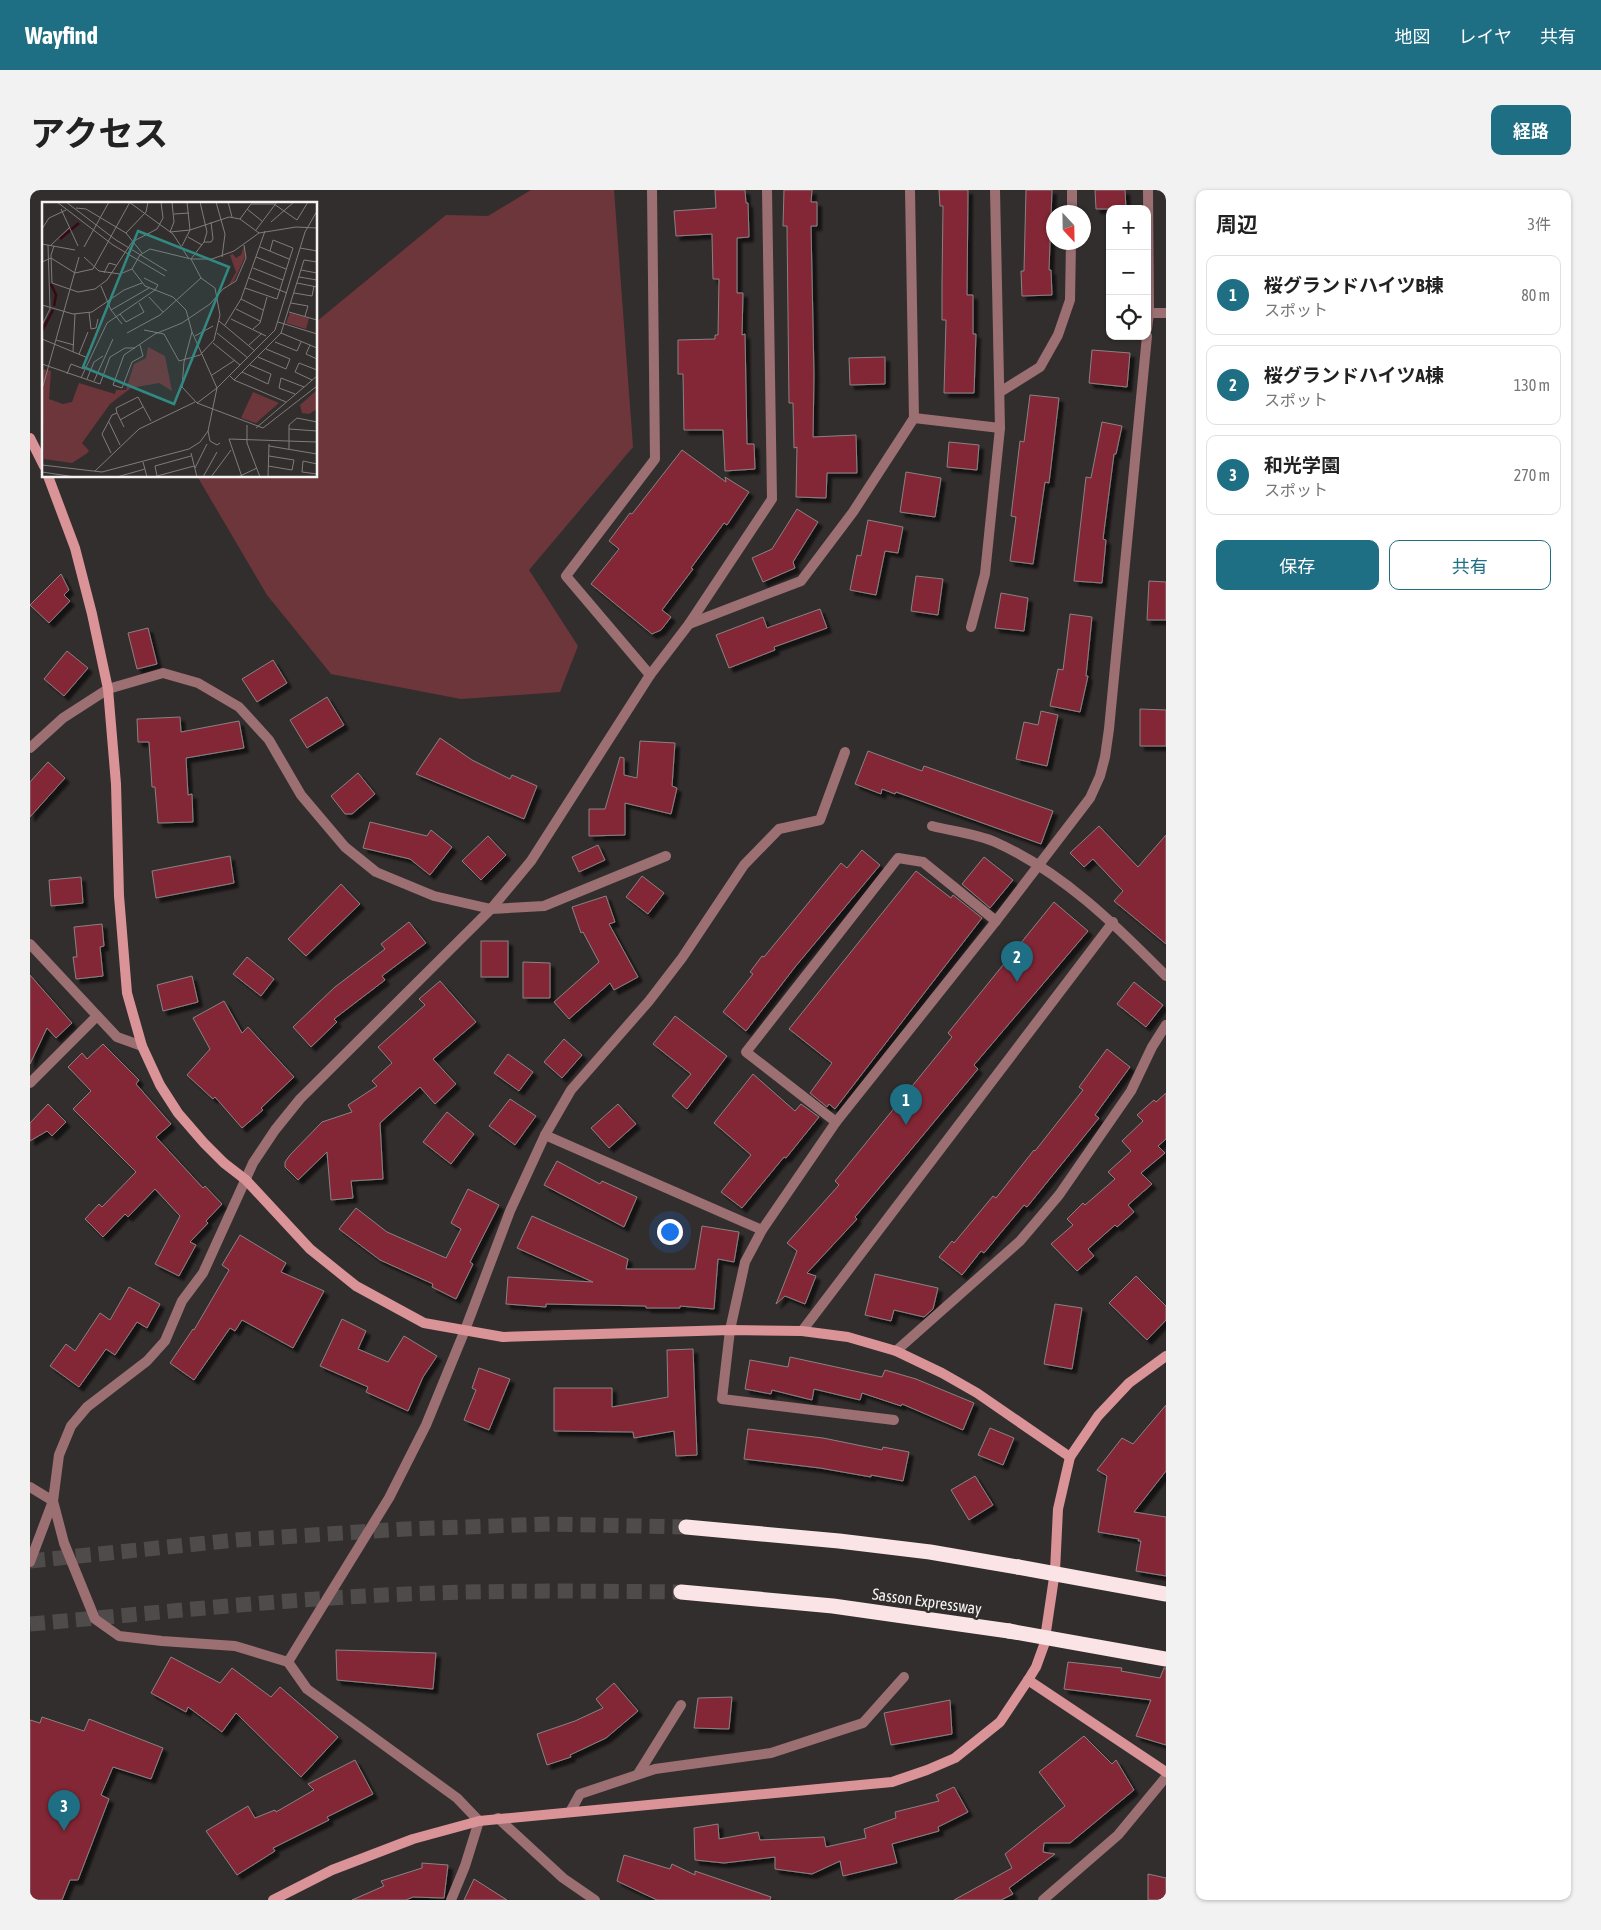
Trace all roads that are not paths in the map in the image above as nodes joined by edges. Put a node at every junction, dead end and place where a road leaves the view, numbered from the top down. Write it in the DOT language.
graph roads {
  1 [pos="652,190"];
  2 [pos="767,190"];
  3 [pos="910,190"];
  4 [pos="995,190"];
  5 [pos="1072,190"];
  6 [pos="1148,190"];
  7 [pos="1072,205"];
  8 [pos="1071,250"];
  9 [pos="1149,295"];
  10 [pos="1151,313"];
  11 [pos="1166,313"];
  12 [pos="1146,340"];
  13 [pos="1000,392"];
  14 [pos="914,418"];
  15 [pos="1000,428"];
  16 [pos="30,438"];
  17 [pos="42,462"];
  18 [pos="49,478"];
  19 [pos="689,624"];
  20 [pos="971,627"];
  21 [pos="650,675"];
  22 [pos="108,689"];
  23 [pos="30,748"];
  24 [pos="846,752"];
  25 [pos="932,826"];
  26 [pos="666,856"];
  27 [pos="1038,865"];
  28 [pos="491,909"];
  29 [pos="996,921"];
  30 [pos="1113,922"];
  31 [pos="30,944"];
  32 [pos="1166,976"];
  33 [pos="97,1016"];
  34 [pos="1166,1025"];
  35 [pos="142,1046"];
  36 [pos="30,1082"];
  37 [pos="836,1122"];
  38 [pos="545,1135"];
  39 [pos="246,1180"];
  40 [pos="762,1230"];
  41 [pos="465,1330"];
  42 [pos="730,1330"];
  43 [pos="802,1331"];
  44 [pos="896,1351"];
  45 [pos="1166,1356"];
  46 [pos="894,1420"];
  47 [pos="1070,1457"];
  48 [pos="30,1487"];
  49 [pos="53,1501"];
  50 [pos="686,1527"];
  51 [pos="30,1562"];
  52 [pos="681,1592"];
  53 [pos="1166,1594"];
  54 [pos="1166,1659"];
  55 [pos="288,1662"];
  56 [pos="904,1677"];
  57 [pos="1028,1680"];
  58 [pos="680,1705"];
  59 [pos="1166,1772"];
  60 [pos="638,1774"];
  61 [pos="1166,1777"];
  62 [pos="570,1812"];
  63 [pos="498,1818"];
  64 [pos="479,1821"];
  65 [pos="273,1900"];
  66 [pos="451,1900"];
  67 [pos="594,1900"];
  68 [pos="1043,1900"];
  1 -- 21 [label="street"];
  2 -- 19 [label="street"];
  3 -- 14 [label="street"];
  4 -- 13 [label="street"];
  5 -- 7 [label="street"];
  6 -- 9 [label="street"];
  8 -- 13 [label="street"];
  10 -- 11 [label="street"];
  12 -- 27 [label="street"];
  13 -- 15 [label="street"];
  14 -- 15 [label="street"];
  14 -- 19 [label="street"];
  15 -- 20 [label="street"];
  16 -- 17 [label="street"];
  18 -- 22 [label="street"];
  19 -- 21 [label="street"];
  21 -- 28 [label="street"];
  22 -- 23 [label="street"];
  22 -- 28 [label="street"];
  22 -- 35 [label="street"];
  24 -- 38 [label="street"];
  25 -- 27 [label="street"];
  26 -- 28 [label="street"];
  27 -- 29 [label="street"];
  27 -- 30 [label="street"];
  28 -- 39 [label="street"];
  29 -- 37 [label="street"];
  29 -- 37 [label="street"];
  30 -- 32 [label="street"];
  30 -- 43 [label="street"];
  31 -- 33 [label="street"];
  33 -- 35 [label="street"];
  33 -- 36 [label="street"];
  34 -- 44 [label="street"];
  35 -- 39 [label="street"];
  37 -- 40 [label="street"];
  38 -- 40 [label="street"];
  38 -- 41 [label="street"];
  39 -- 41 [label="street"];
  39 -- 49 [label="street"];
  40 -- 42 [label="street"];
  41 -- 42 [label="street"];
  41 -- 55 [label="street"];
  42 -- 43 [label="street"];
  42 -- 46 [label="street"];
  43 -- 44 [label="street"];
  44 -- 47 [label="street"];
  45 -- 47 [label="street"];
  47 -- 57 [label="street"];
  48 -- 49 [label="street"];
  49 -- 51 [label="street"];
  49 -- 55 [label="street"];
  50 -- 53 [label="highway, bridge"];
  52 -- 54 [label="highway, Sasson Expressway, bridge"];
  55 -- 64 [label="street"];
  56 -- 60 [label="street"];
  57 -- 59 [label="street"];
  57 -- 62 [label="street"];
  58 -- 60 [label="street"];
  60 -- 62 [label="street"];
  61 -- 68 [label="street"];
  62 -- 63 [label="street"];
  63 -- 64 [label="street"];
  63 -- 67 [label="street"];
  64 -- 65 [label="street"];
  64 -- 66 [label="street"];
}
